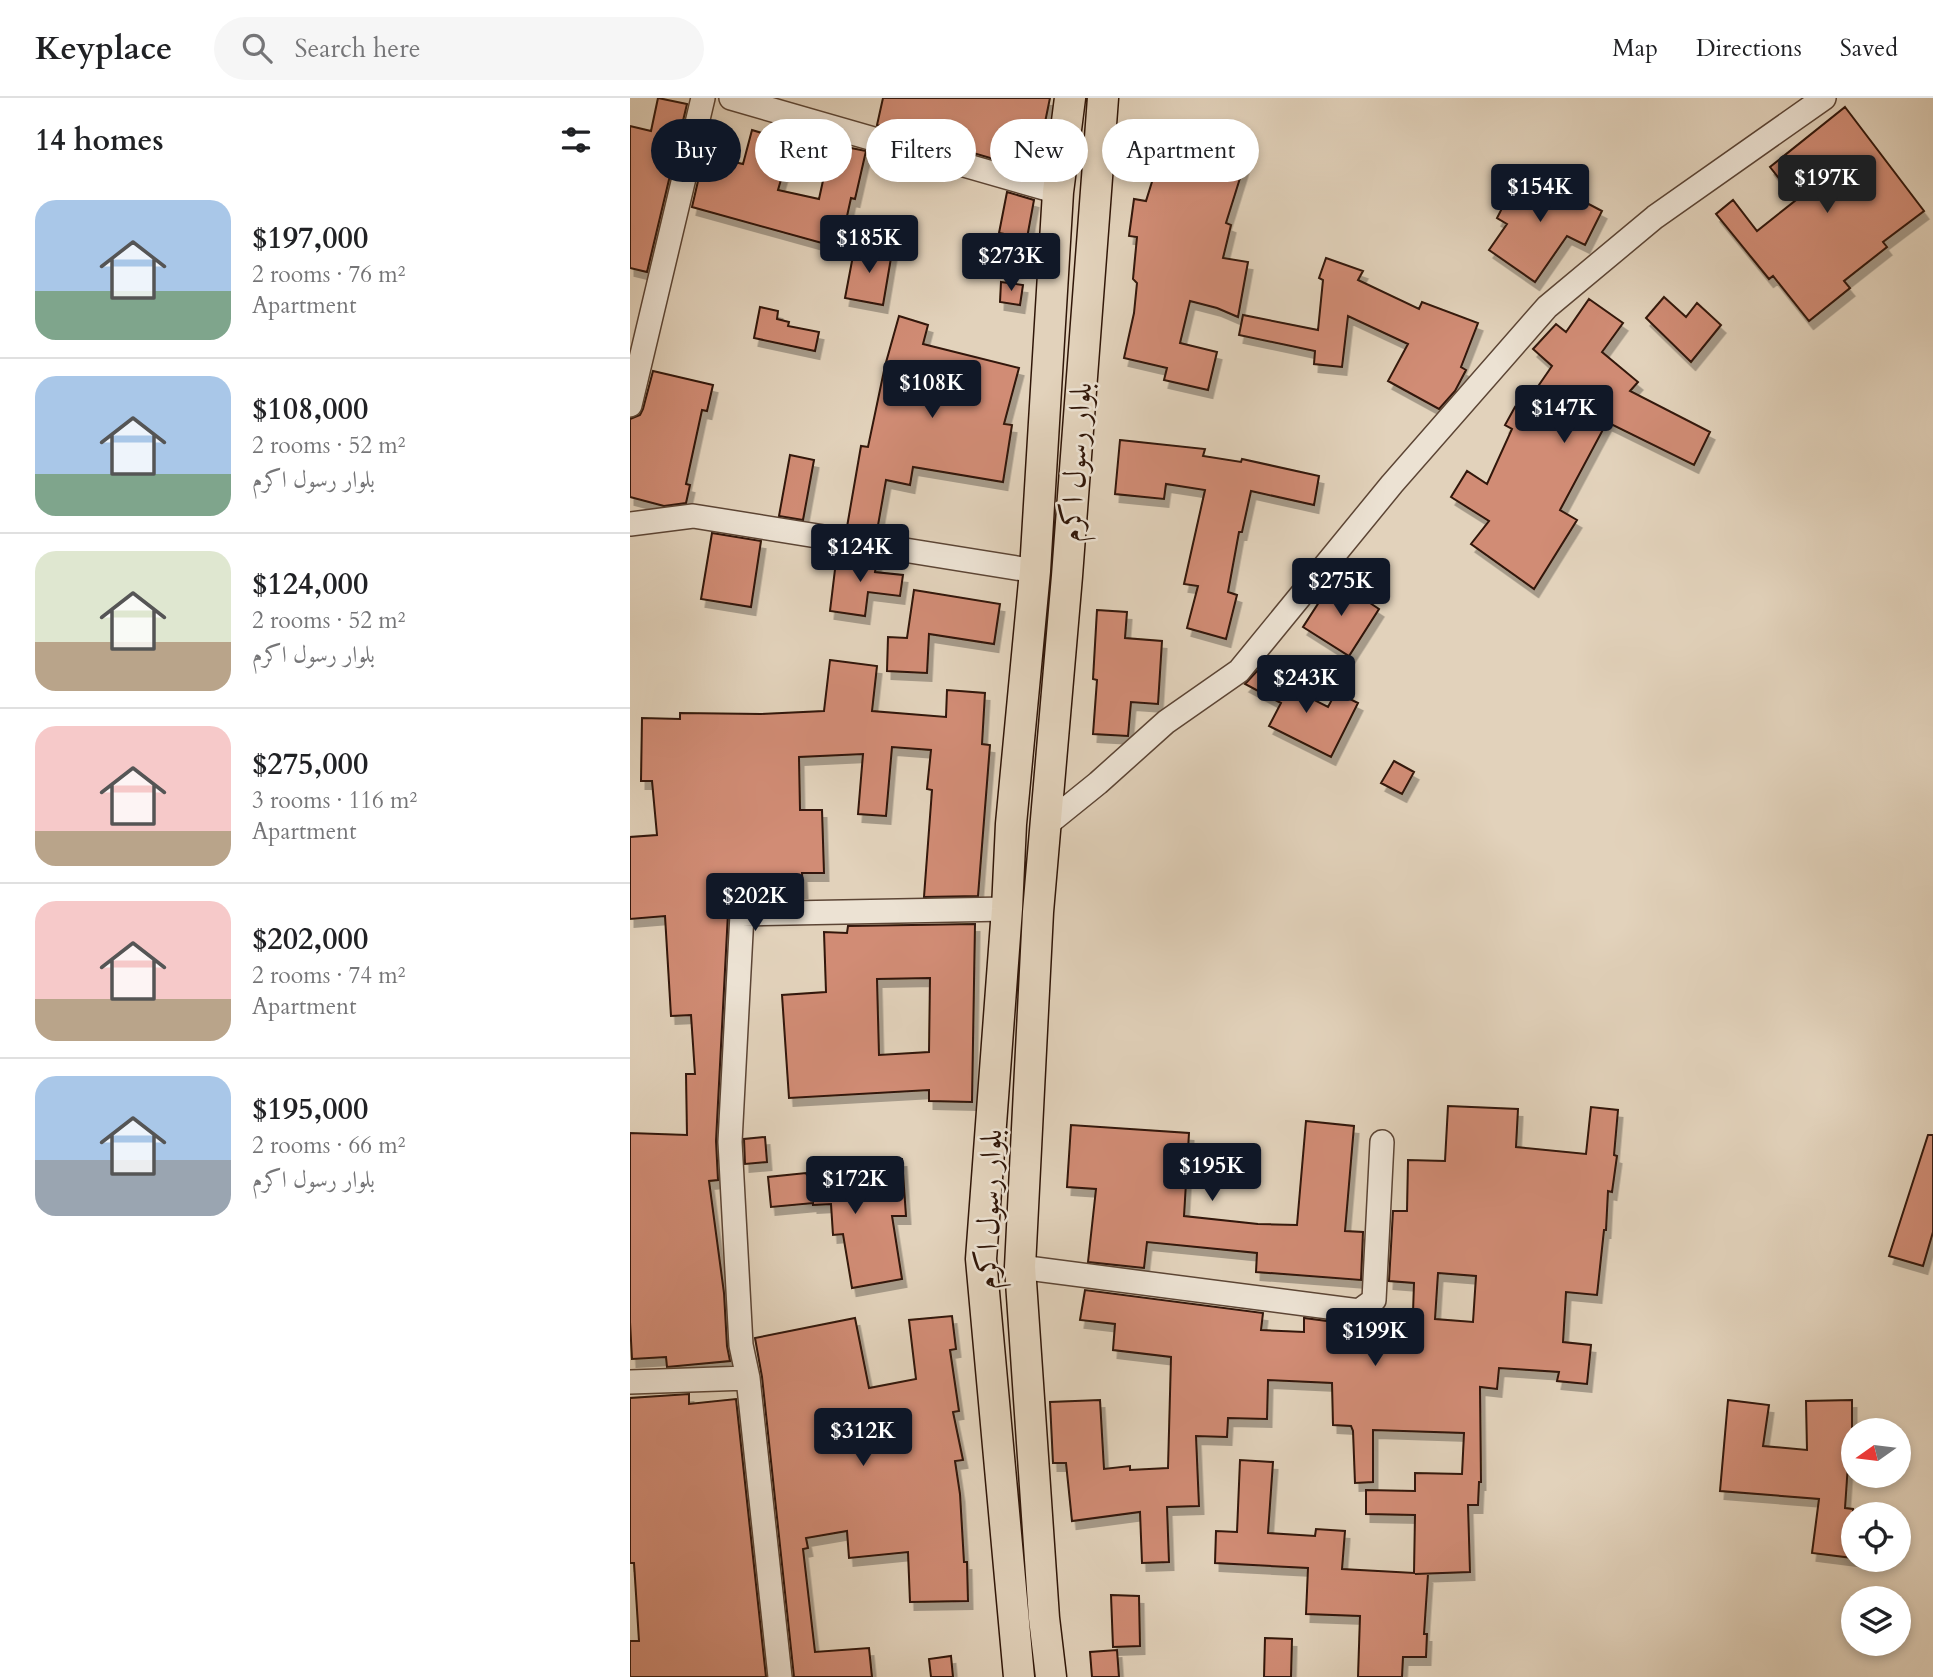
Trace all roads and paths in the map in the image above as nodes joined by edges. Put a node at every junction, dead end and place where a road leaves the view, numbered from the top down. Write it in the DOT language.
graph roads {
  1 [pos="703,98"];
  2 [pos="731,98"];
  3 [pos="1070,98"];
  4 [pos="1103,98"];
  5 [pos="1824,98"];
  6 [pos="1058,192"];
  7 [pos="630,405"];
  8 [pos="630,524"];
  9 [pos="1035,571"];
  10 [pos="1011,824"];
  11 [pos="1046,825"];
  12 [pos="1007,909"];
  13 [pos="1382,1142"];
  14 [pos="1020,1267"];
  15 [pos="748,1378"];
  16 [pos="630,1382"];
  17 [pos="780,1677"];
  18 [pos="1019,1677"];
  19 [pos="1051,1677"];
  1 -- 7 [label="street"];
  2 -- 6 [label="street"];
  3 -- 6 [label="main road, بلوار رسول اکرم"];
  4 -- 11 [label="main road, بلوار رسول اکرم"];
  5 -- 11 [label="street"];
  6 -- 9 [label="main road, بلوار رسول اکرم"];
  8 -- 9 [label="street"];
  9 -- 10 [label="main road, بلوار رسول اکرم"];
  10 -- 11 [label="main road"];
  10 -- 12 [label="main road, بلوار رسول اکرم"];
  11 -- 14 [label="main road, بلوار رسول اکرم"];
  12 -- 15 [label="street"];
  12 -- 18 [label="main road, بلوار رسول اکرم"];
  13 -- 14 [label="street"];
  14 -- 19 [label="main road, بلوار رسول اکرم"];
  15 -- 16 [label="street"];
  15 -- 17 [label="street"];
}
